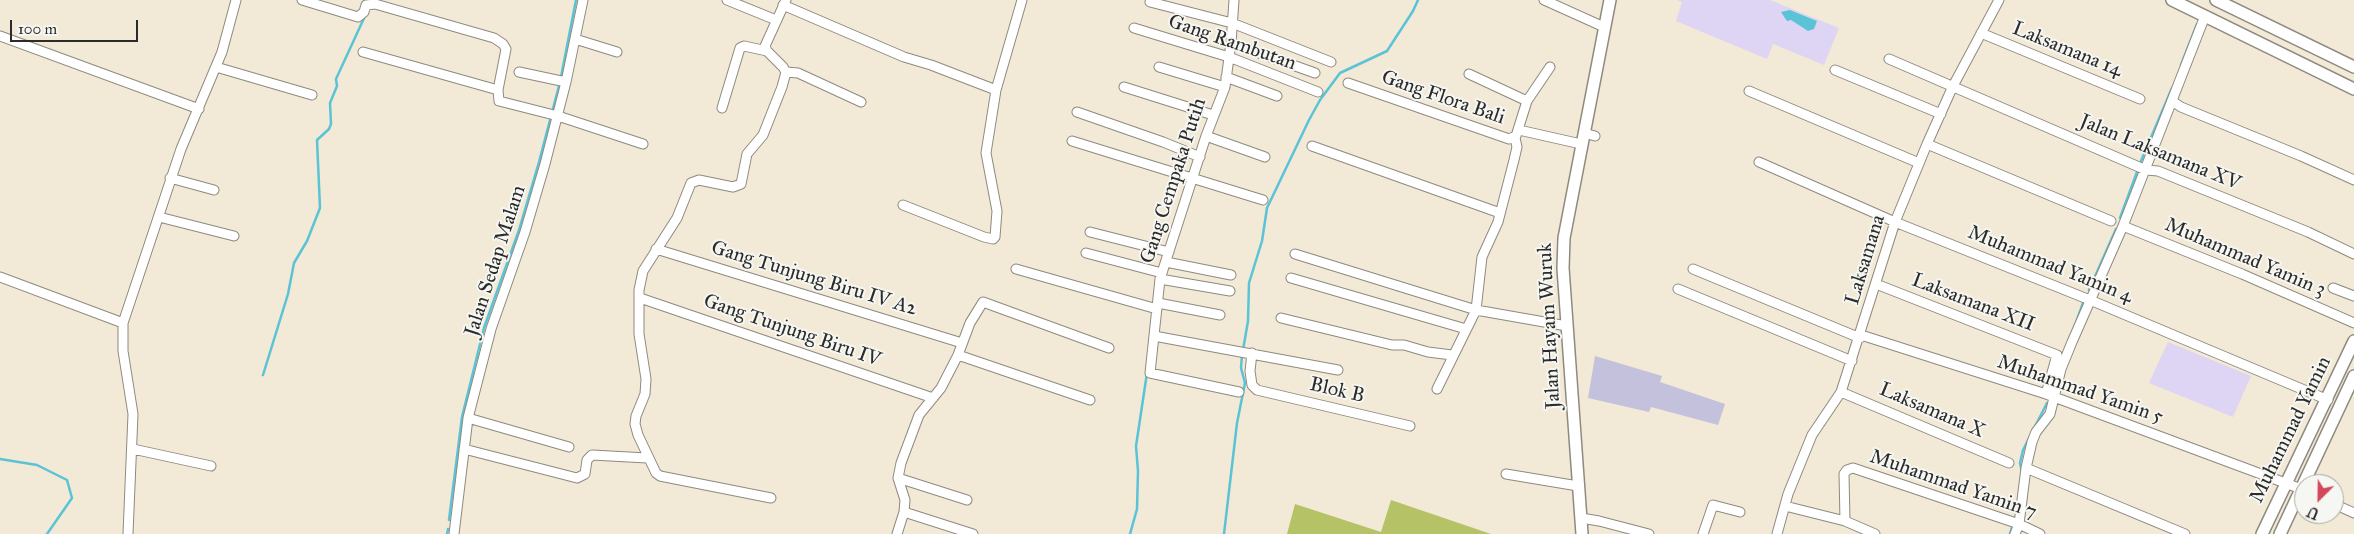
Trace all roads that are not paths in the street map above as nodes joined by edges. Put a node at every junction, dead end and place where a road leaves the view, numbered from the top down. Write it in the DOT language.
graph roads {
  1 [pos="236,0"];
  2 [pos="302,0"];
  3 [pos="583,0"];
  4 [pos="728,0"];
  5 [pos="1022,0"];
  6 [pos="1234,0"];
  7 [pos="1544,0"];
  8 [pos="1610,0"];
  9 [pos="1999,0"];
  10 [pos="2172,0"];
  11 [pos="2216,0"];
  12 [pos="785,2"];
  13 [pos="1150,2"];
  14 [pos="2205,16"];
  15 [pos="776,20"];
  16 [pos="1232,23"];
  17 [pos="1604,27"];
  18 [pos="1134,28"];
  19 [pos="1981,33"];
  20 [pos="0,36"];
  21 [pos="575,39"];
  22 [pos="1232,42"];
  23 [pos="363,52"];
  24 [pos="617,52"];
  25 [pos="767,52"];
  26 [pos="1229,57"];
  27 [pos="1889,59"];
  28 [pos="1331,62"];
  29 [pos="216,67"];
  30 [pos="1159,67"];
  31 [pos="1550,67"];
  32 [pos="2354,67"];
  33 [pos="1835,70"];
  34 [pos="519,72"];
  35 [pos="786,72"];
  36 [pos="1315,72"];
  37 [pos="1469,74"];
  38 [pos="1226,77"];
  39 [pos="561,81"];
  40 [pos="1348,83"];
  41 [pos="1953,86"];
  42 [pos="1124,87"];
  43 [pos="1225,88"];
  44 [pos="2354,89"];
  45 [pos="498,90"];
  46 [pos="996,90"];
  47 [pos="1749,91"];
  48 [pos="1318,92"];
  49 [pos="312,95"];
  50 [pos="1277,96"];
  51 [pos="2140,99"];
  52 [pos="1527,101"];
  53 [pos="2172,101"];
  54 [pos="861,102"];
  55 [pos="722,108"];
  56 [pos="199,109"];
  57 [pos="1077,112"];
  58 [pos="1941,114"];
  59 [pos="553,115"];
  60 [pos="1214,115"];
  61 [pos="1517,134"];
  62 [pos="1206,136"];
  63 [pos="1587,138"];
  64 [pos="1072,141"];
  65 [pos="643,144"];
  66 [pos="1927,144"];
  67 [pos="1312,146"];
  68 [pos="1200,157"];
  69 [pos="1264,157"];
  70 [pos="1759,162"];
  71 [pos="1920,163"];
  72 [pos="2144,169"];
  73 [pos="1193,177"];
  74 [pos="170,178"];
  75 [pos="2354,180"];
  76 [pos="214,190"];
  77 [pos="1263,200"];
  78 [pos="903,205"];
  79 [pos="1500,214"];
  80 [pos="159,217"];
  81 [pos="2111,221"];
  82 [pos="1895,222"];
  83 [pos="2123,226"];
  84 [pos="1090,232"];
  85 [pos="234,236"];
  86 [pos="656,249"];
  87 [pos="1169,252"];
  88 [pos="1086,253"];
  89 [pos="1295,254"];
  90 [pos="2354,254"];
  91 [pos="1166,262"];
  92 [pos="1016,269"];
  93 [pos="1693,269"];
  94 [pos="1231,275"];
  95 [pos="1161,276"];
  96 [pos="0,277"];
  97 [pos="1291,278"];
  98 [pos="1876,284"];
  99 [pos="2333,288"];
  100 [pos="1678,289"];
  101 [pos="1230,291"];
  102 [pos="2354,296"];
  103 [pos="640,298"];
  104 [pos="2090,300"];
  105 [pos="1158,306"];
  106 [pos="1476,310"];
  107 [pos="1220,315"];
  108 [pos="1281,318"];
  109 [pos="2354,323"];
  110 [pos="123,324"];
  111 [pos="1567,326"];
  112 [pos="1466,329"];
  113 [pos="1154,336"];
  114 [pos="1860,337"];
  115 [pos="2354,341"];
  116 [pos="962,343"];
  117 [pos="1109,348"];
  118 [pos="1250,352"];
  119 [pos="958,355"];
  120 [pos="1452,355"];
  121 [pos="1852,361"];
  122 [pos="1338,370"];
  123 [pos="2354,376"];
  124 [pos="1437,389"];
  125 [pos="1238,392"];
  126 [pos="1841,392"];
  127 [pos="2046,394"];
  128 [pos="933,398"];
  129 [pos="2056,398"];
  130 [pos="1090,400"];
  131 [pos="2328,400"];
  132 [pos="468,418"];
  133 [pos="1410,426"];
  134 [pos="569,447"];
  135 [pos="133,449"];
  136 [pos="464,449"];
  137 [pos="647,458"];
  138 [pos="2009,463"];
  139 [pos="210,466"];
  140 [pos="2026,468"];
  141 [pos="1506,474"];
  142 [pos="2309,474"];
  143 [pos="898,478"];
  144 [pos="2287,483"];
  145 [pos="1578,486"];
  146 [pos="2294,486"];
  147 [pos="771,498"];
  148 [pos="967,500"];
  149 [pos="1785,506"];
  150 [pos="2294,506"];
  151 [pos="904,512"];
  152 [pos="1740,512"];
  153 [pos="1581,518"];
  154 [pos="1845,521"];
  155 [pos="2018,524"];
  156 [pos="128,534"];
  157 [pos="454,534"];
  158 [pos="897,534"];
  159 [pos="973,534"];
  160 [pos="1582,534"];
  161 [pos="1649,534"];
  162 [pos="1703,534"];
  163 [pos="1776,534"];
  164 [pos="1875,534"];
  165 [pos="2015,534"];
  166 [pos="2040,534"];
  167 [pos="2185,534"];
  168 [pos="2262,534"];
  169 [pos="2280,534"];
  1 -- 29 [label="street"];
  2 -- 45 [label="street"];
  3 -- 21 [label="street, Jalan Sedap Malam"];
  4 -- 15 [label="street"];
  5 -- 46 [label="street"];
  6 -- 16 [label="street, Gang Cempaka Putih"];
  7 -- 17 [label="street"];
  8 -- 17 [label="main road, Jalan Hayam Wuruk"];
  9 -- 19 [label="street, Laksamana"];
  10 -- 14 [label="main road"];
  11 -- 32 [label="main road"];
  12 -- 15 [label="street"];
  12 -- 46 [label="street"];
  13 -- 16 [label="street"];
  14 -- 44 [label="main road"];
  14 -- 53 [label="street"];
  15 -- 25 [label="street"];
  16 -- 22 [label="street, Gang Cempaka Putih"];
  16 -- 28 [label="street"];
  17 -- 63 [label="main road, Jalan Hayam Wuruk"];
  18 -- 26 [label="street, Gang Rambutan"];
  19 -- 41 [label="street, Laksamana"];
  19 -- 51 [label="street, Laksamana 14"];
  20 -- 56 [label="street"];
  21 -- 24 [label="street"];
  21 -- 39 [label="street, Jalan Sedap Malam"];
  22 -- 26 [label="street, Gang Cempaka Putih"];
  22 -- 36 [label="street"];
  23 -- 45 [label="street"];
  25 -- 35 [label="street"];
  25 -- 55 [label="street"];
  26 -- 38 [label="street, Gang Cempaka Putih"];
  26 -- 48 [label="street, Gang Rambutan"];
  27 -- 41 [label="street, Jalan Laksamana XV"];
  29 -- 49 [label="street"];
  29 -- 56 [label="street"];
  30 -- 43 [label="street"];
  31 -- 52 [label="street"];
  33 -- 58 [label="street"];
  34 -- 39 [label="street"];
  35 -- 54 [label="street"];
  35 -- 86 [label="street"];
  37 -- 52 [label="street"];
  38 -- 43 [label="street, Gang Cempaka Putih"];
  38 -- 50 [label="street"];
  39 -- 59 [label="street, Jalan Sedap Malam"];
  40 -- 61 [label="street, Gang Flora Bali"];
  41 -- 58 [label="street, Laksamana"];
  41 -- 72 [label="street, Jalan Laksamana XV"];
  42 -- 60 [label="street"];
  43 -- 60 [label="street, Gang Cempaka Putih"];
  45 -- 59 [label="street"];
  46 -- 78 [label="street"];
  47 -- 71 [label="street"];
  52 -- 61 [label="street"];
  53 -- 72 [label="street"];
  53 -- 75 [label="street"];
  56 -- 74 [label="street"];
  57 -- 68 [label="street"];
  58 -- 66 [label="street, Laksamana"];
  59 -- 65 [label="street"];
  59 -- 132 [label="street, Jalan Sedap Malam"];
  60 -- 62 [label="street, Gang Cempaka Putih"];
  61 -- 63 [label="street, Gang Flora Bali"];
  61 -- 79 [label="street"];
  62 -- 68 [label="street, Gang Cempaka Putih"];
  62 -- 69 [label="street"];
  63 -- 111 [label="main road, Jalan Hayam Wuruk"];
  64 -- 73 [label="street"];
  66 -- 71 [label="street, Laksamana"];
  66 -- 81 [label="street"];
  67 -- 79 [label="street"];
  68 -- 73 [label="street, Gang Cempaka Putih"];
  70 -- 82 [label="street, Muhammad Yamin 4"];
  71 -- 82 [label="street, Laksamana"];
  72 -- 83 [label="street"];
  72 -- 90 [label="street, Jalan Laksamana XV"];
  73 -- 77 [label="street"];
  73 -- 87 [label="street, Gang Cempaka Putih"];
  74 -- 76 [label="street"];
  74 -- 80 [label="street"];
  79 -- 106 [label="street"];
  80 -- 85 [label="street"];
  80 -- 110 [label="street"];
  82 -- 98 [label="street, Laksamana"];
  82 -- 104 [label="street, Muhammad Yamin 4"];
  83 -- 104 [label="street"];
  83 -- 109 [label="street, Muhammad Yamin 3"];
  84 -- 87 [label="street"];
  86 -- 103 [label="street"];
  86 -- 116 [label="street, Gang Tunjung Biru IV A2"];
  87 -- 91 [label="street, Gang Cempaka Putih"];
  88 -- 95 [label="street"];
  89 -- 106 [label="street"];
  91 -- 94 [label="street"];
  91 -- 95 [label="street, Gang Cempaka Putih"];
  92 -- 105 [label="street"];
  93 -- 114 [label="street, Muhammad Yamin 5"];
  95 -- 101 [label="street"];
  95 -- 105 [label="street, Gang Cempaka Putih"];
  96 -- 110 [label="street"];
  97 -- 112 [label="street"];
  98 -- 114 [label="street, Laksamana"];
  98 -- 127 [label="street, Laksamana XII"];
  99 -- 102 [label="street"];
  100 -- 121 [label="street"];
  103 -- 128 [label="street, Gang Tunjung Biru IV"];
  103 -- 137 [label="street"];
  104 -- 129 [label="street"];
  104 -- 131 [label="street, Muhammad Yamin 4"];
  105 -- 107 [label="street"];
  105 -- 113 [label="street, Gang Cempaka Putih"];
  106 -- 111 [label="street"];
  106 -- 112 [label="street"];
  108 -- 120 [label="street"];
  110 -- 135 [label="street"];
  111 -- 145 [label="main road, Jalan Hayam Wuruk"];
  112 -- 120 [label="street"];
  113 -- 118 [label="street"];
  113 -- 125 [label="street, Gang Cempaka Putih"];
  114 -- 121 [label="street, Laksamana"];
  114 -- 127 [label="street, Muhammad Yamin 5"];
  115 -- 131 [label="main road, Muhammad Yamin"];
  116 -- 117 [label="street"];
  116 -- 119 [label="street"];
  118 -- 122 [label="street"];
  118 -- 133 [label="street, Blok B"];
  119 -- 128 [label="street"];
  119 -- 130 [label="street"];
  120 -- 124 [label="street"];
  121 -- 126 [label="street, Laksamana"];
  123 -- 142 [label="main road, Muhammad Yamin"];
  126 -- 138 [label="street, Laksamana X"];
  126 -- 149 [label="street, Laksamana"];
  127 -- 129 [label="street, Muhammad Yamin 5"];
  128 -- 143 [label="street"];
  129 -- 140 [label="street"];
  129 -- 144 [label="street, Muhammad Yamin 5"];
  131 -- 144 [label="main road, Muhammad Yamin"];
  132 -- 134 [label="street"];
  132 -- 136 [label="street, Jalan Sedap Malam"];
  135 -- 139 [label="street"];
  135 -- 156 [label="street"];
  136 -- 137 [label="street"];
  136 -- 157 [label="street, Jalan Sedap Malam"];
  137 -- 147 [label="street"];
  140 -- 155 [label="street"];
  140 -- 167 [label="street"];
  141 -- 145 [label="street"];
  143 -- 148 [label="street"];
  143 -- 151 [label="street"];
  144 -- 146 [label="street, Muhammad Yamin 5"];
  144 -- 168 [label="main road, Muhammad Yamin"];
  145 -- 153 [label="main road, Jalan Hayam Wuruk"];
  149 -- 154 [label="street"];
  149 -- 163 [label="street, Laksamana"];
  150 -- 169 [label="main road, Muhammad Yamin"];
  151 -- 158 [label="street"];
  151 -- 159 [label="street"];
  152 -- 162 [label="street"];
  153 -- 160 [label="main road, Jalan Hayam Wuruk"];
  153 -- 161 [label="street"];
  154 -- 155 [label="street, Muhammad Yamin 7"];
  154 -- 164 [label="street"];
  155 -- 165 [label="street"];
  155 -- 166 [label="street, Muhammad Yamin 7"];
}
